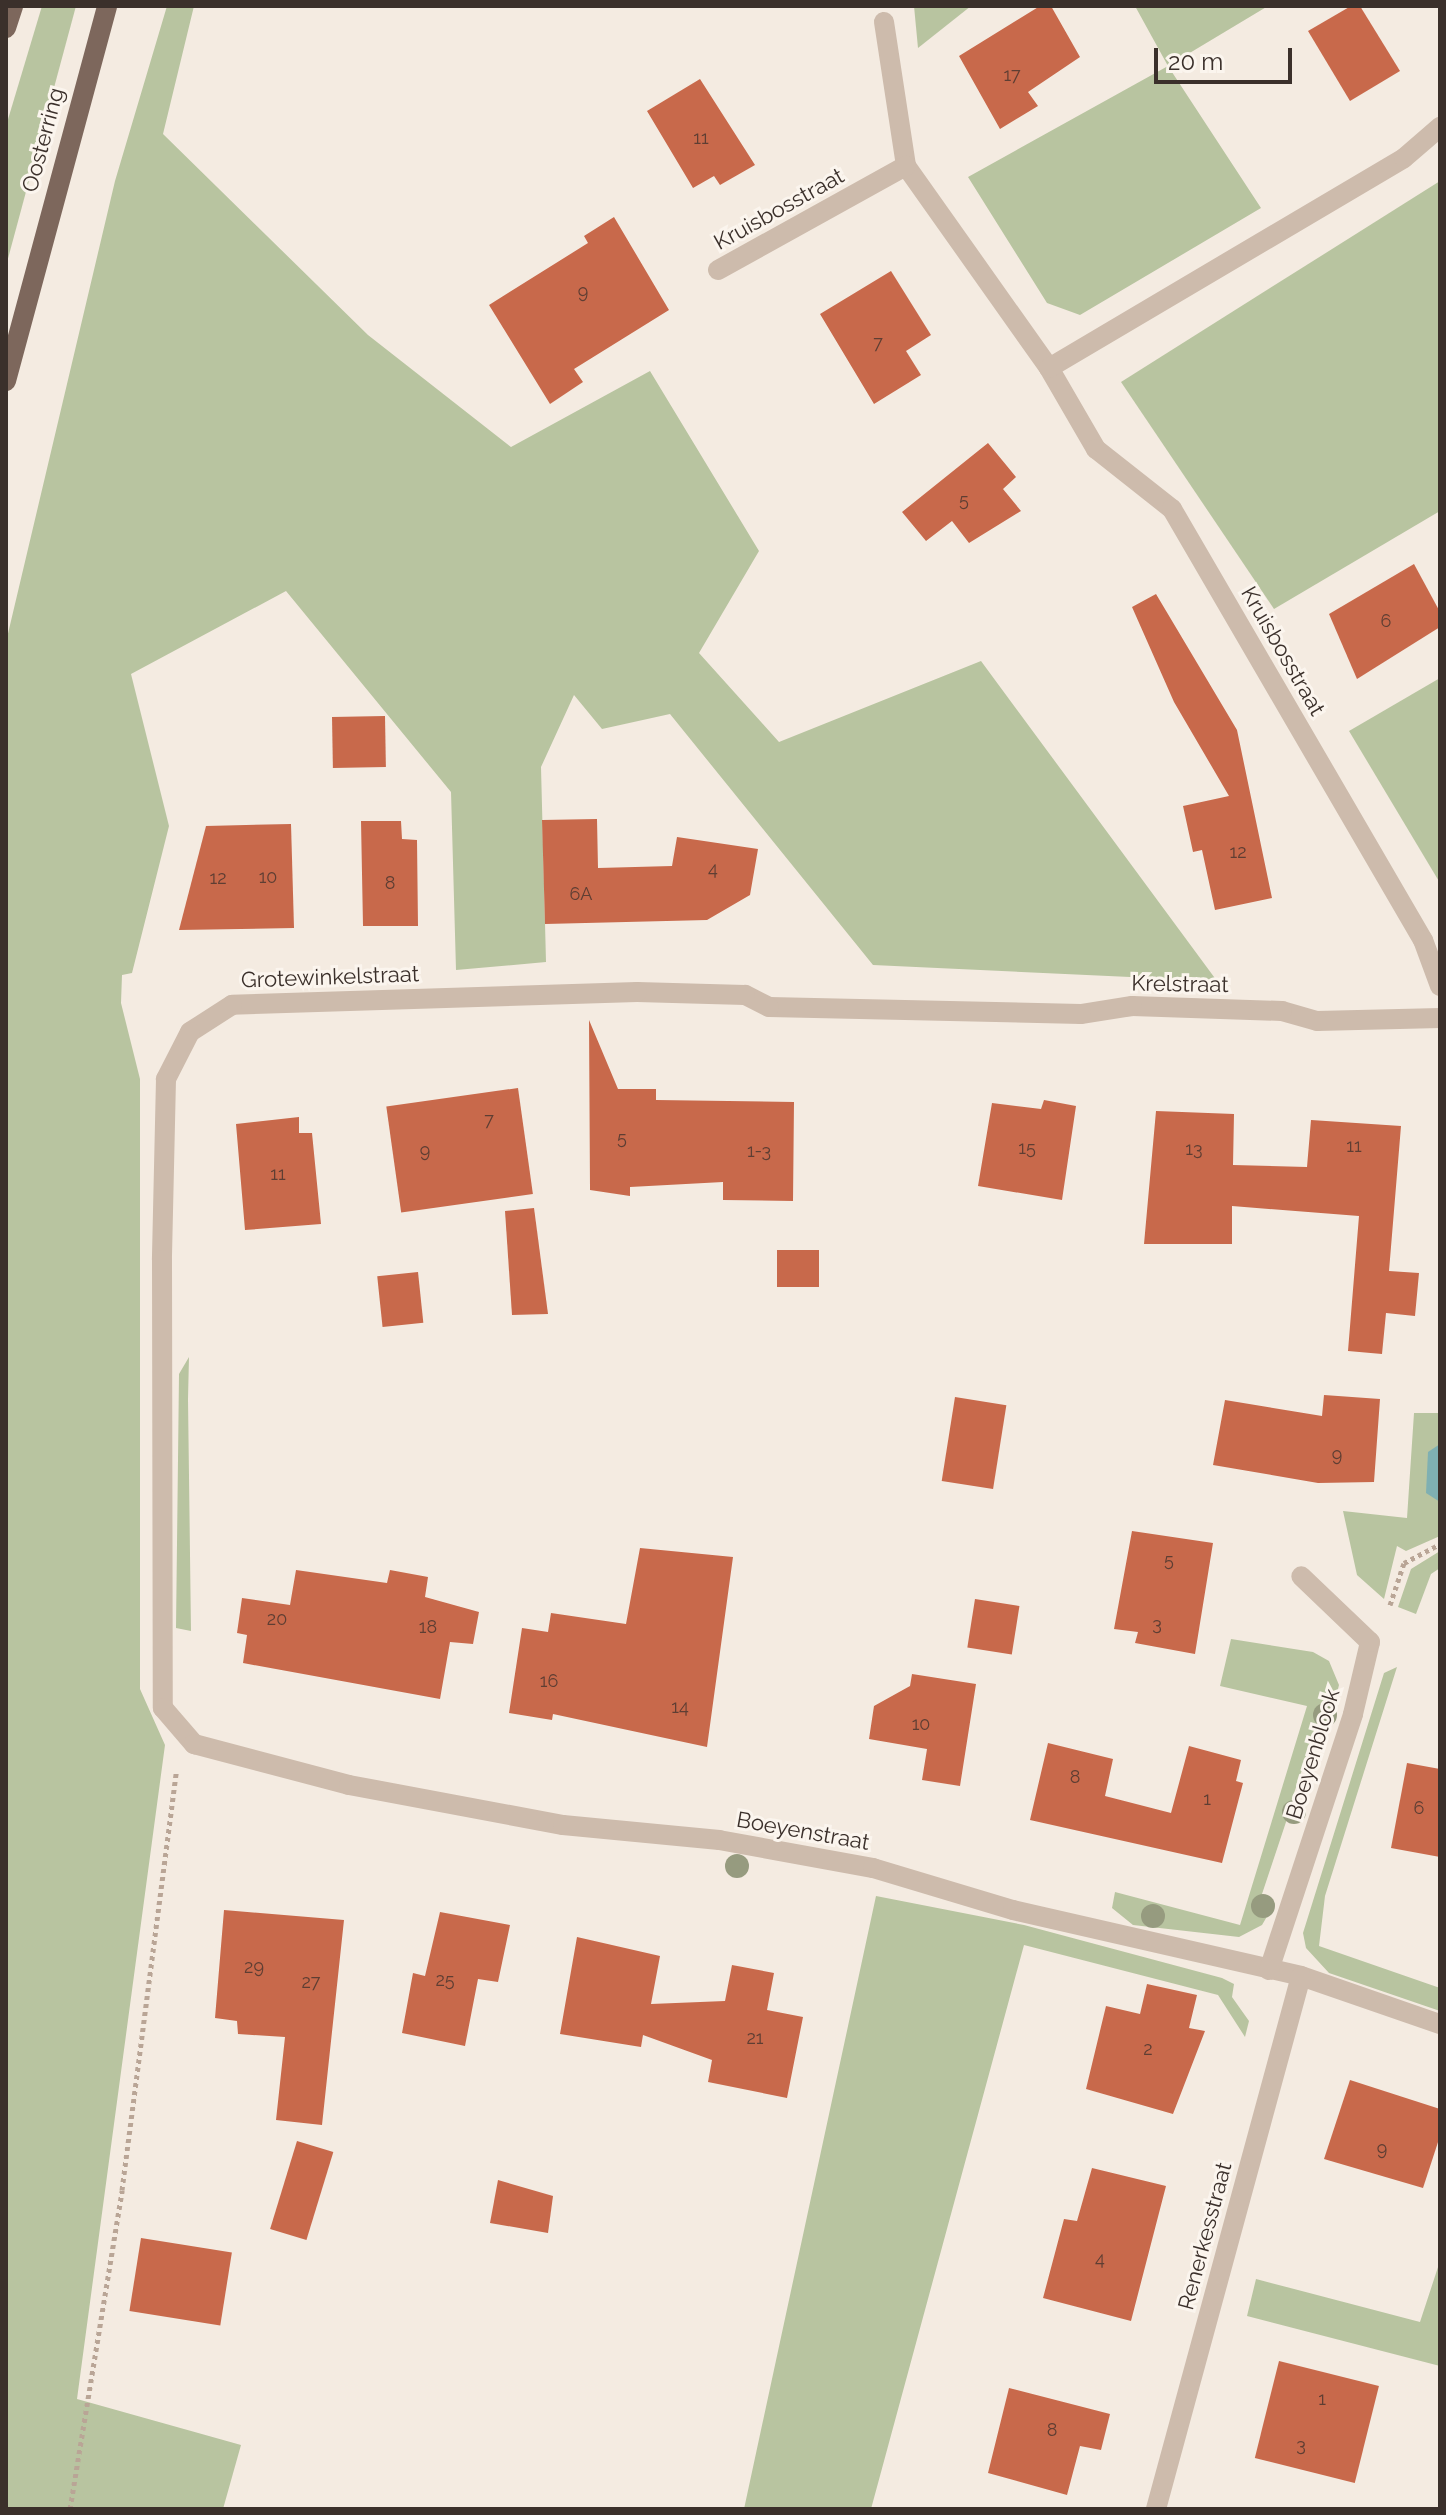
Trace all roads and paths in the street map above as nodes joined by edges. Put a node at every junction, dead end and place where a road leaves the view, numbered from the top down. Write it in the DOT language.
graph roads {
  1 [pos="13,6"];
  2 [pos="107,6"];
  3 [pos="884,22"];
  4 [pos="6,28"];
  5 [pos="1440,127"];
  6 [pos="906,166"];
  7 [pos="718,270"];
  8 [pos="1049,368"];
  9 [pos="6,381"];
  10 [pos="1440,986"];
  11 [pos="919,1008"];
  12 [pos="1440,1018"];
  13 [pos="1440,1544"];
  14 [pos="1301,1576"];
  15 [pos="1390,1605"];
  16 [pos="163,1708"];
  17 [pos="182,1732"];
  18 [pos="1269,1970"];
  19 [pos="1301,1976"];
  20 [pos="1440,2024"];
  21 [pos="70,2509"];
  22 [pos="1156,2509"];
  1 -- 4 [label="main road"];
  2 -- 9 [label="main road, Oosterring"];
  3 -- 6 [label="street, Kruisbosstraat"];
  5 -- 8 [label="street"];
  6 -- 7 [label="street, Kruisbosstraat"];
  6 -- 8 [label="street, Kruisbosstraat"];
  8 -- 10 [label="street, Kruisbosstraat"];
  11 -- 12 [label="street, Krelstraat"];
  11 -- 16 [label="street, Grotewinkelstraat"];
  13 -- 15 [label="path"];
  14 -- 18 [label="street, Boeyenblook"];
  16 -- 17 [label="street, Boeyenstraat"];
  17 -- 18 [label="street, Boeyenstraat"];
  17 -- 21 [label="path"];
  18 -- 19 [label="street, Boeyenstraat"];
  19 -- 20 [label="street, Boeyenstraat"];
  19 -- 22 [label="street, Renerkesstraat"];
}
